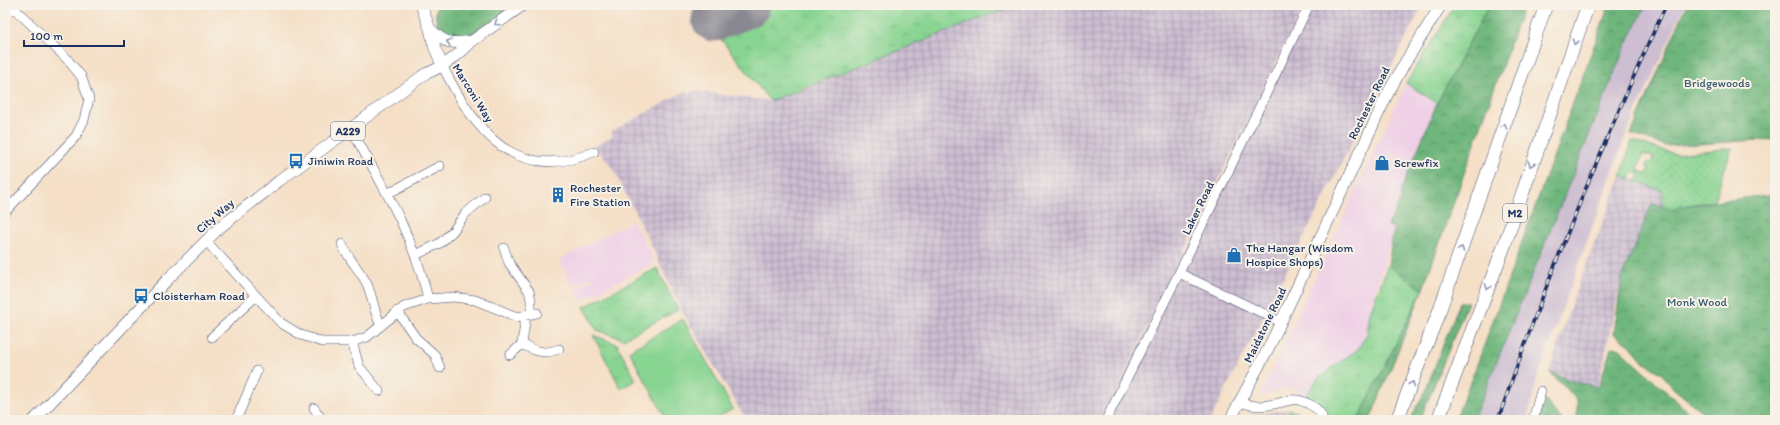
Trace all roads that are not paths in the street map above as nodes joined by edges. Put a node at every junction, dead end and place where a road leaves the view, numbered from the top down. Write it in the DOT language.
graph roads {
  1 [pos="523,5"];
  2 [pos="1309,5"];
  3 [pos="1441,5"];
  4 [pos="1546,5"];
  5 [pos="1588,5"];
  6 [pos="5,7"];
  7 [pos="425,13"];
  8 [pos="472,41"];
  9 [pos="434,46"];
  10 [pos="442,65"];
  11 [pos="425,74"];
  12 [pos="351,129"];
  13 [pos="594,152"];
  14 [pos="440,166"];
  15 [pos="387,194"];
  16 [pos="485,198"];
  17 [pos="5,212"];
  18 [pos="1330,218"];
  19 [pos="206,241"];
  20 [pos="342,244"];
  21 [pos="504,248"];
  22 [pos="416,255"];
  23 [pos="1179,273"];
  24 [pos="256,296"];
  25 [pos="428,299"];
  26 [pos="397,311"];
  27 [pos="531,314"];
  28 [pos="1281,322"];
  29 [pos="381,326"];
  30 [pos="212,337"];
  31 [pos="352,342"];
  32 [pos="522,344"];
  33 [pos="559,350"];
  34 [pos="510,355"];
  35 [pos="440,368"];
  36 [pos="258,372"];
  37 [pos="379,391"];
  38 [pos="1541,391"];
  39 [pos="1241,402"];
  40 [pos="314,408"];
  41 [pos="35,420"];
  42 [pos="236,420"];
  43 [pos="322,420"];
  44 [pos="1106,420"];
  45 [pos="1230,420"];
  46 [pos="1322,420"];
  47 [pos="1397,420"];
  48 [pos="1438,420"];
  49 [pos="1533,420"];
  1 -- 8 [label="main road, A229, one-way"];
  2 -- 23 [label="street, Laker Road"];
  3 -- 18 [label="main road, Rochester Road"];
  47 -- 4 [label="highway, one-way"];
  5 -- 48 [label="highway, M2, one-way"];
  6 -- 17 [label="street"];
  8 -- 7 [label="main road, one-way"];
  7 -- 9 [label="main road"];
  8 -- 10 [label="main road, A229"];
  9 -- 10 [label="main road"];
  9 -- 11 [label="main road"];
  10 -- 11 [label="main road, City Way / A229"];
  10 -- 13 [label="street, Marconi Way"];
  11 -- 12 [label="main road, City Way / A229"];
  12 -- 15 [label="street"];
  12 -- 19 [label="main road, City Way / A229"];
  14 -- 15 [label="street"];
  15 -- 22 [label="street"];
  16 -- 22 [label="street"];
  18 -- 28 [label="main road, Maidstone Road"];
  19 -- 24 [label="street"];
  19 -- 41 [label="main road, City Way / A229"];
  20 -- 29 [label="street"];
  21 -- 27 [label="street"];
  22 -- 25 [label="street"];
  23 -- 28 [label="street"];
  23 -- 44 [label="street, Laker Road"];
  24 -- 30 [label="street"];
  24 -- 31 [label="street"];
  25 -- 26 [label="street"];
  25 -- 27 [label="street"];
  26 -- 29 [label="street"];
  26 -- 35 [label="street"];
  27 -- 32 [label="street"];
  28 -- 39 [label="main road, Maidstone Road"];
  29 -- 31 [label="street"];
  31 -- 37 [label="street"];
  32 -- 33 [label="street"];
  32 -- 34 [label="street"];
  36 -- 42 [label="street"];
  38 -- 49 [label="street"];
  39 -- 45 [label="main road, Maidstone Road"];
  39 -- 46 [label="street"];
  40 -- 43 [label="street"];
}
